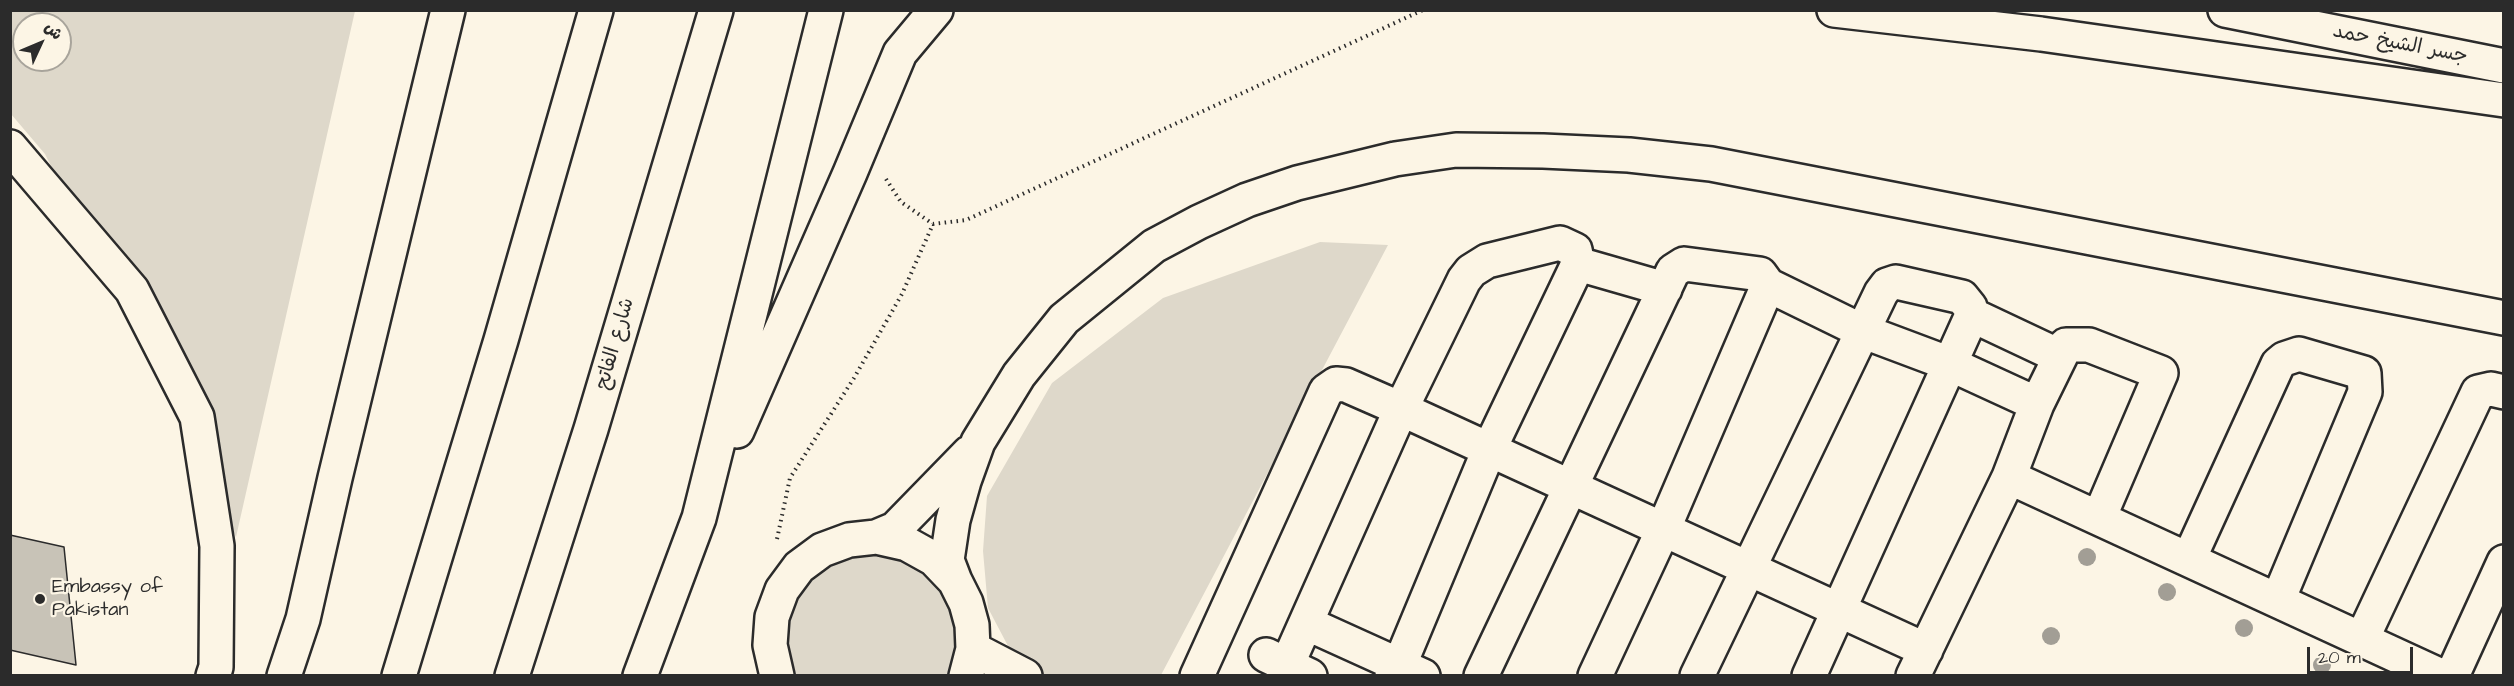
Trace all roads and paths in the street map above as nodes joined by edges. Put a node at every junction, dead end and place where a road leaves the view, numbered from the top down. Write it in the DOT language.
graph roads {
  1 [pos="448,10"];
  2 [pos="596,10"];
  3 [pos="716,10"];
  4 [pos="826,10"];
  5 [pos="936,10"];
  6 [pos="1423,10"];
  7 [pos="1834,10"];
  8 [pos="2225,10"];
  9 [pos="2504,66"];
  10 [pos="2504,100"];
  11 [pos="10,147"];
  12 [pos="882,172"];
  13 [pos="933,224"];
  14 [pos="1578,264"];
  15 [pos="1768,285"];
  16 [pos="1665,289"];
  17 [pos="1972,315"];
  18 [pos="2504,318"];
  19 [pos="1862,331"];
  20 [pos="2059,356"];
  21 [pos="1950,364"];
  22 [pos="2504,392"];
  23 [pos="2037,404"];
  24 [pos="1401,408"];
  25 [pos="978,442"];
  26 [pos="1489,450"];
  27 [pos="2009,477"];
  28 [pos="1572,488"];
  29 [pos="699,518"];
  30 [pos="2099,518"];
  31 [pos="1663,530"];
  32 [pos="876,537"];
  33 [pos="2189,559"];
  34 [pos="2504,562"];
  35 [pos="799,567"];
  36 [pos="1748,569"];
  37 [pos="955,581"];
  38 [pos="2278,600"];
  39 [pos="1837,610"];
  40 [pos="1306,623"];
  41 [pos="2362,639"];
  42 [pos="970,662"];
  43 [pos="1919,663"];
  44 [pos="1288,665"];
  45 [pos="1405,672"];
  46 [pos="213,675"];
  47 [pos="284,675"];
  48 [pos="399,675"];
  49 [pos="512,675"];
  50 [pos="640,675"];
  51 [pos="777,675"];
  52 [pos="1025,675"];
  53 [pos="1197,675"];
  54 [pos="1481,675"];
  55 [pos="1596,675"];
  56 [pos="1697,675"];
  57 [pos="1809,675"];
  58 [pos="2441,675"];
  59 [pos="2452,675"];
  1 -- 47 [label="main road"];
  2 -- 48 [label="main road"];
  3 -- 49 [label="main road, شارع الفاتح"];
  4 -- 29 [label="main road"];
  5 -- 29 [label="main road"];
  6 -- 13 [label="path"];
  7 -- 10 [label="main road"];
  8 -- 9 [label="main road, جسر الشيخ حمد"];
  11 -- 46 [label="main road"];
  12 -- 13 [label="path"];
  13 -- 35 [label="path"];
  14 -- 16 [label="main road"];
  14 -- 24 [label="main road"];
  14 -- 26 [label="main road"];
  15 -- 16 [label="main road"];
  15 -- 19 [label="main road"];
  15 -- 31 [label="main road"];
  16 -- 28 [label="main road"];
  17 -- 19 [label="main road"];
  17 -- 20 [label="main road"];
  17 -- 21 [label="main road"];
  18 -- 25 [label="main road"];
  19 -- 21 [label="main road"];
  19 -- 36 [label="main road"];
  20 -- 23 [label="main road"];
  20 -- 30 [label="main road"];
  21 -- 23 [label="main road"];
  21 -- 39 [label="main road"];
  22 -- 41 [label="main road"];
  23 -- 27 [label="main road"];
  24 -- 26 [label="main road"];
  24 -- 40 [label="main road"];
  24 -- 53 [label="main road"];
  25 -- 32 [label="main road"];
  25 -- 37 [label="main road"];
  26 -- 28 [label="main road"];
  26 -- 45 [label="main road"];
  27 -- 30 [label="main road"];
  27 -- 43 [label="main road"];
  28 -- 31 [label="main road"];
  28 -- 54 [label="main road"];
  29 -- 50 [label="main road"];
  30 -- 33 [label="main road"];
  31 -- 36 [label="main road"];
  31 -- 55 [label="main road"];
  32 -- 35 [label="main road"];
  32 -- 37 [label="main road"];
  33 -- 38 [label="main road"];
  33 -- 38 [label="main road"];
  34 -- 59 [label="main road"];
  35 -- 51 [label="main road"];
  36 -- 39 [label="main road"];
  36 -- 56 [label="main road"];
  37 -- 42 [label="main road"];
  38 -- 41 [label="main road"];
  39 -- 43 [label="main road"];
  39 -- 57 [label="main road"];
  40 -- 44 [label="main road"];
  40 -- 45 [label="main road"];
  41 -- 58 [label="main road"];
  42 -- 52 [label="main road"];
}
